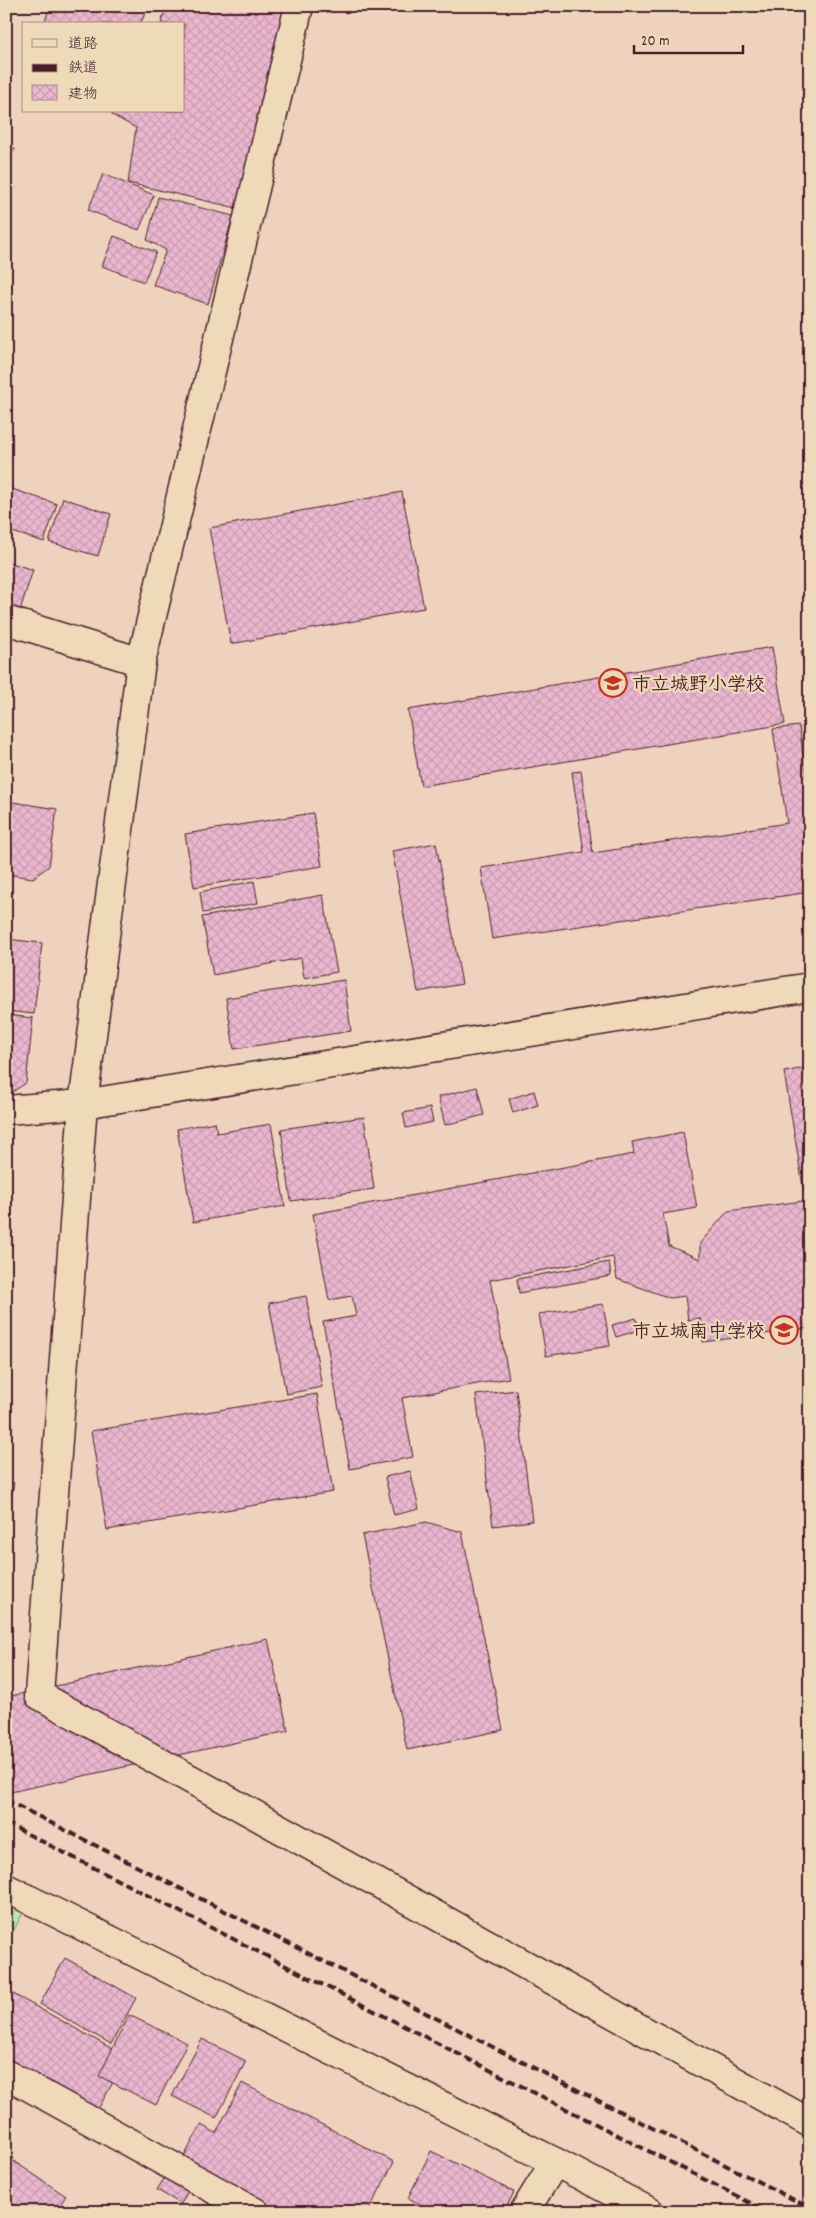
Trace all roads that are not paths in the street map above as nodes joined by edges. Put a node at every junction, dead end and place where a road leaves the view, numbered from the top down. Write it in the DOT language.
graph roads {
  1 [pos="299,6"];
  2 [pos="6,620"];
  3 [pos="141,662"];
  4 [pos="810,986"];
  5 [pos="83,1104"];
  6 [pos="6,1110"];
  7 [pos="6,1888"];
  8 [pos="6,2074"];
  9 [pos="810,2123"];
  10 [pos="555,2162"];
  11 [pos="254,2212"];
  12 [pos="524,2212"];
  13 [pos="650,2212"];
  1 -- 3 [label="street"];
  2 -- 3 [label="street"];
  3 -- 5 [label="street"];
  4 -- 5 [label="street"];
  5 -- 6 [label="street"];
  5 -- 9 [label="street"];
  7 -- 10 [label="street"];
  8 -- 11 [label="street"];
  10 -- 12 [label="street"];
  10 -- 13 [label="street"];
}
